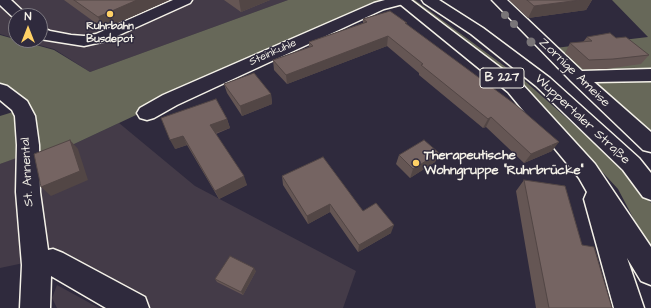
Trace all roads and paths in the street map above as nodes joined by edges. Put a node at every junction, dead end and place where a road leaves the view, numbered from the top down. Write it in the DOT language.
graph roads {
  1 [pos="3,0"];
  2 [pos="185,0"];
  3 [pos="402,0"];
  4 [pos="429,0"];
  5 [pos="499,0"];
  6 [pos="12,8"];
  7 [pos="48,36"];
  8 [pos="651,75"];
  9 [pos="577,77"];
  10 [pos="2,94"];
  11 [pos="147,113"];
  12 [pos="651,144"];
  13 [pos="587,171"];
  14 [pos="651,190"];
  15 [pos="36,265"];
  16 [pos="651,271"];
  17 [pos="35,308"];
  18 [pos="134,308"];
  19 [pos="629,308"];
  1 -- 6 [label="street"];
  2 -- 7 [label="street"];
  3 -- 11 [label="street, Steinkuhle"];
  3 -- 13 [label="street, Wuppertaler Straße / B 227"];
  4 -- 14 [label="street, Wuppertaler Straße / B 227"];
  5 -- 9 [label="street, Zornige Ameise"];
  8 -- 9 [label="street"];
  9 -- 12 [label="street, Zornige Ameise"];
  10 -- 15 [label="street, St. Annental"];
  13 -- 16 [label="street, Wuppertaler Straße / B 227"];
  13 -- 19 [label="street"];
  15 -- 17 [label="street, St. Annental"];
  15 -- 18 [label="street"];
}
